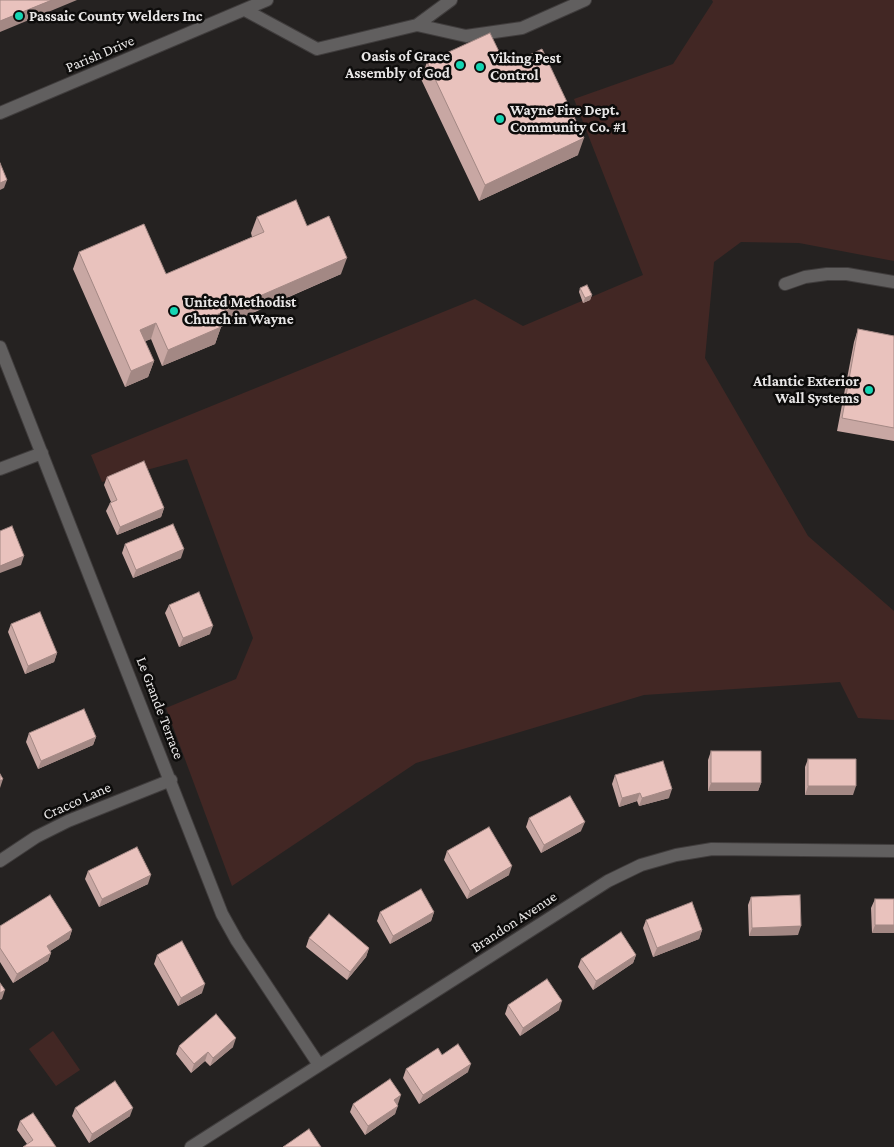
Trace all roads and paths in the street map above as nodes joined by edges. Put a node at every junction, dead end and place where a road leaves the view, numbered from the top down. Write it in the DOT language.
graph roads {
  1 [pos="267,0"];
  2 [pos="451,0"];
  3 [pos="585,0"];
  4 [pos="245,10"];
  5 [pos="417,25"];
  6 [pos="0,113"];
  7 [pos="894,282"];
  8 [pos="785,284"];
  9 [pos="0,347"];
  10 [pos="42,453"];
  11 [pos="0,469"];
  12 [pos="171,780"];
  13 [pos="894,851"];
  14 [pos="0,861"];
  15 [pos="319,1066"];
  16 [pos="191,1147"];
  1 -- 4 [label="street, Parish Drive"];
  2 -- 5 [label="street"];
  3 -- 5 [label="street"];
  4 -- 5 [label="street"];
  4 -- 6 [label="street, Parish Drive"];
  7 -- 8 [label="street"];
  9 -- 10 [label="street, Le Grande Terrace"];
  10 -- 11 [label="street"];
  10 -- 12 [label="street, Le Grande Terrace"];
  12 -- 14 [label="street, Cracco Lane"];
  12 -- 15 [label="street, Le Grande Terrace"];
  13 -- 15 [label="street, Brandon Avenue"];
  15 -- 16 [label="street, Brandon Avenue"];
}
